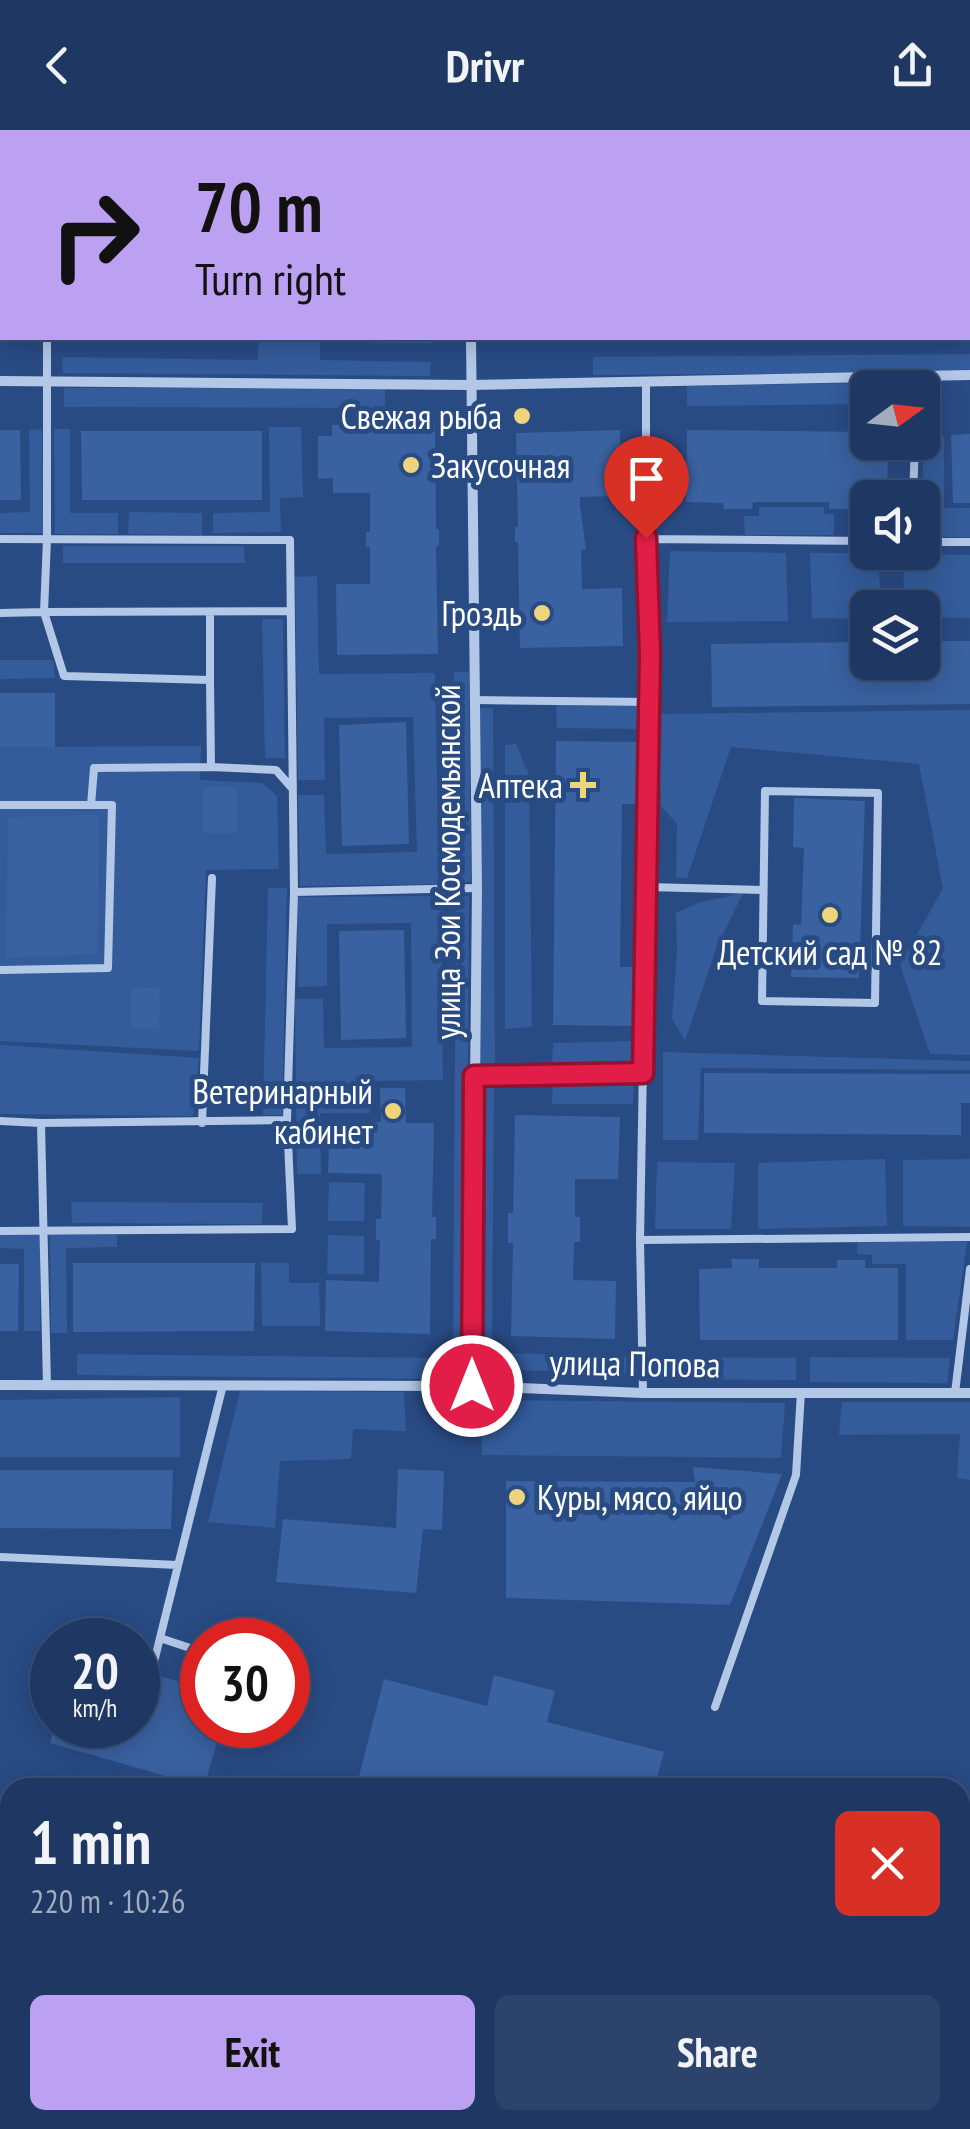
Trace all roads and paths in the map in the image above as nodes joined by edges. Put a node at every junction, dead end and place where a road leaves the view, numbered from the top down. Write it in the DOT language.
graph roads {
  1 [pos="47,340"];
  2 [pos="472,340"];
  3 [pos="970,376"];
  4 [pos="940,379"];
  5 [pos="47,380"];
  6 [pos="0,381"];
  7 [pos="646,382"];
  8 [pos="850,382"];
  9 [pos="471,385"];
  10 [pos="646,538"];
  11 [pos="0,539"];
  12 [pos="47,539"];
  13 [pos="850,541"];
  14 [pos="940,542"];
  15 [pos="970,542"];
  16 [pos="291,611"];
  17 [pos="44,612"];
  18 [pos="0,613"];
  19 [pos="210,614"];
  20 [pos="210,680"];
  21 [pos="474,700"];
  22 [pos="650,702"];
  23 [pos="211,767"];
  24 [pos="291,787"];
  25 [pos="0,805"];
  26 [pos="92,805"];
  27 [pos="212,878"];
  28 [pos="477,888"];
  29 [pos="646,888"];
  30 [pos="763,890"];
  31 [pos="294,892"];
  32 [pos="0,970"];
  33 [pos="643,1073"];
  34 [pos="474,1076"];
  35 [pos="288,1120"];
  36 [pos="0,1121"];
  37 [pos="202,1123"];
  38 [pos="41,1124"];
  39 [pos="45,1230"];
  40 [pos="0,1231"];
  41 [pos="970,1237"];
  42 [pos="640,1240"];
  43 [pos="970,1268"];
  44 [pos="47,1385"];
  45 [pos="222,1385"];
  46 [pos="0,1386"];
  47 [pos="472,1386"];
  48 [pos="801,1392"];
  49 [pos="643,1393"];
  50 [pos="955,1393"];
  51 [pos="970,1393"];
  52 [pos="0,1557"];
  53 [pos="178,1565"];
  54 [pos="160,1638"];
  55 [pos="180,1645"];
  56 [pos="715,1707"];
  1 -- 5 [label="lane"];
  2 -- 9 [label="street, улица Зои Космодемьянской"];
  3 -- 4 [label="street"];
  5 -- 6 [label="street"];
  5 -- 9 [label="street"];
  5 -- 12 [label="lane"];
  7 -- 8 [label="street"];
  7 -- 9 [label="street"];
  7 -- 10 [label="lane"];
  9 -- 21 [label="street, улица Зои Космодемьянской"];
  10 -- 13 [label="lane"];
  10 -- 22 [label="lane"];
  11 -- 12 [label="lane"];
  12 -- 16 [label="lane"];
  12 -- 17 [label="lane"];
  14 -- 15 [label="lane"];
  16 -- 19 [label="lane"];
  16 -- 24 [label="lane"];
  17 -- 18 [label="lane"];
  17 -- 19 [label="lane"];
  17 -- 20 [label="lane"];
  19 -- 20 [label="lane"];
  20 -- 23 [label="lane"];
  21 -- 22 [label="lane"];
  21 -- 28 [label="street, улица Зои Космодемьянской"];
  22 -- 29 [label="lane"];
  23 -- 24 [label="lane"];
  23 -- 26 [label="lane"];
  24 -- 31 [label="lane"];
  25 -- 26 [label="lane"];
  26 -- 32 [label="lane"];
  27 -- 37 [label="lane"];
  28 -- 31 [label="lane"];
  28 -- 34 [label="street, улица Зои Космодемьянской"];
  29 -- 30 [label="lane"];
  29 -- 33 [label="lane"];
  30 -- 30 [label="lane"];
  31 -- 35 [label="lane"];
  33 -- 34 [label="lane"];
  33 -- 42 [label="lane"];
  34 -- 47 [label="street, улица Зои Космодемьянской"];
  35 -- 37 [label="lane"];
  35 -- 39 [label="lane"];
  36 -- 38 [label="lane"];
  37 -- 38 [label="lane"];
  38 -- 39 [label="lane"];
  39 -- 40 [label="lane"];
  39 -- 44 [label="lane"];
  41 -- 42 [label="lane"];
  42 -- 49 [label="lane"];
  43 -- 50 [label="lane"];
  44 -- 45 [label="street, улица Попова"];
  44 -- 46 [label="street, улица Попова"];
  45 -- 47 [label="street, улица Попова"];
  45 -- 53 [label="lane"];
  47 -- 49 [label="street, улица Попова"];
  48 -- 49 [label="street, улица Попова"];
  48 -- 50 [label="street, улица Попова"];
  48 -- 56 [label="lane"];
  50 -- 51 [label="street, улица Попова"];
  52 -- 53 [label="lane"];
  53 -- 54 [label="lane"];
  54 -- 55 [label="lane"];
}
